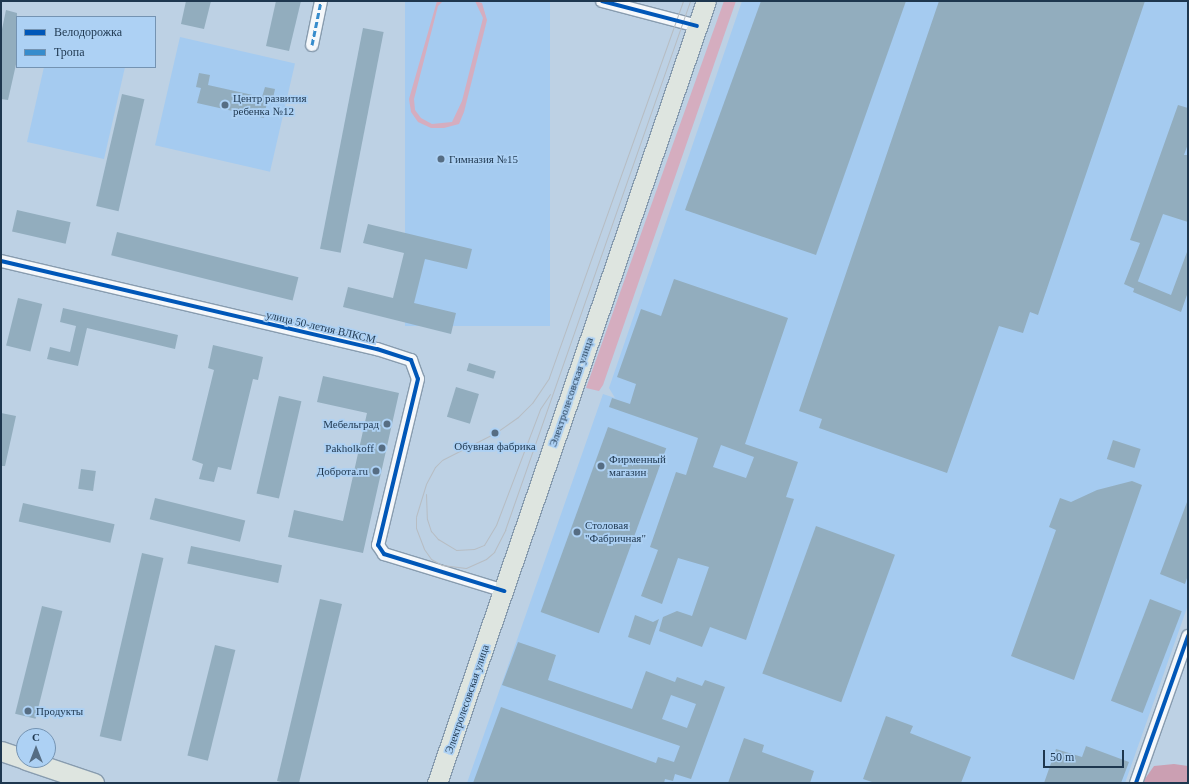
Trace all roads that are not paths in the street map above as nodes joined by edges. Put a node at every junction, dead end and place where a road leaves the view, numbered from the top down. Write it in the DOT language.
graph roads {
  1 [pos="320,1"];
  2 [pos="602,1"];
  3 [pos="706,1"];
  4 [pos="697,26"];
  5 [pos="312,45"];
  6 [pos="1,261"];
  7 [pos="504,590"];
  8 [pos="1188,636"];
  9 [pos="1,751"];
  10 [pos="16,757"];
  11 [pos="49,768"];
  12 [pos="94,783"];
  13 [pos="437,783"];
  14 [pos="1136,783"];
  1 -- 5 [label="street"];
  2 -- 4 [label="street"];
  3 -- 4 [label="main road, Электролесовская улица"];
  4 -- 7 [label="main road, Электролесовская улица"];
  6 -- 7 [label="street, улица 50-летия ВЛКСМ"];
  7 -- 13 [label="main road, Электролесовская улица"];
  8 -- 14 [label="street"];
  9 -- 10 [label="main road"];
  11 -- 12 [label="main road"];
}
